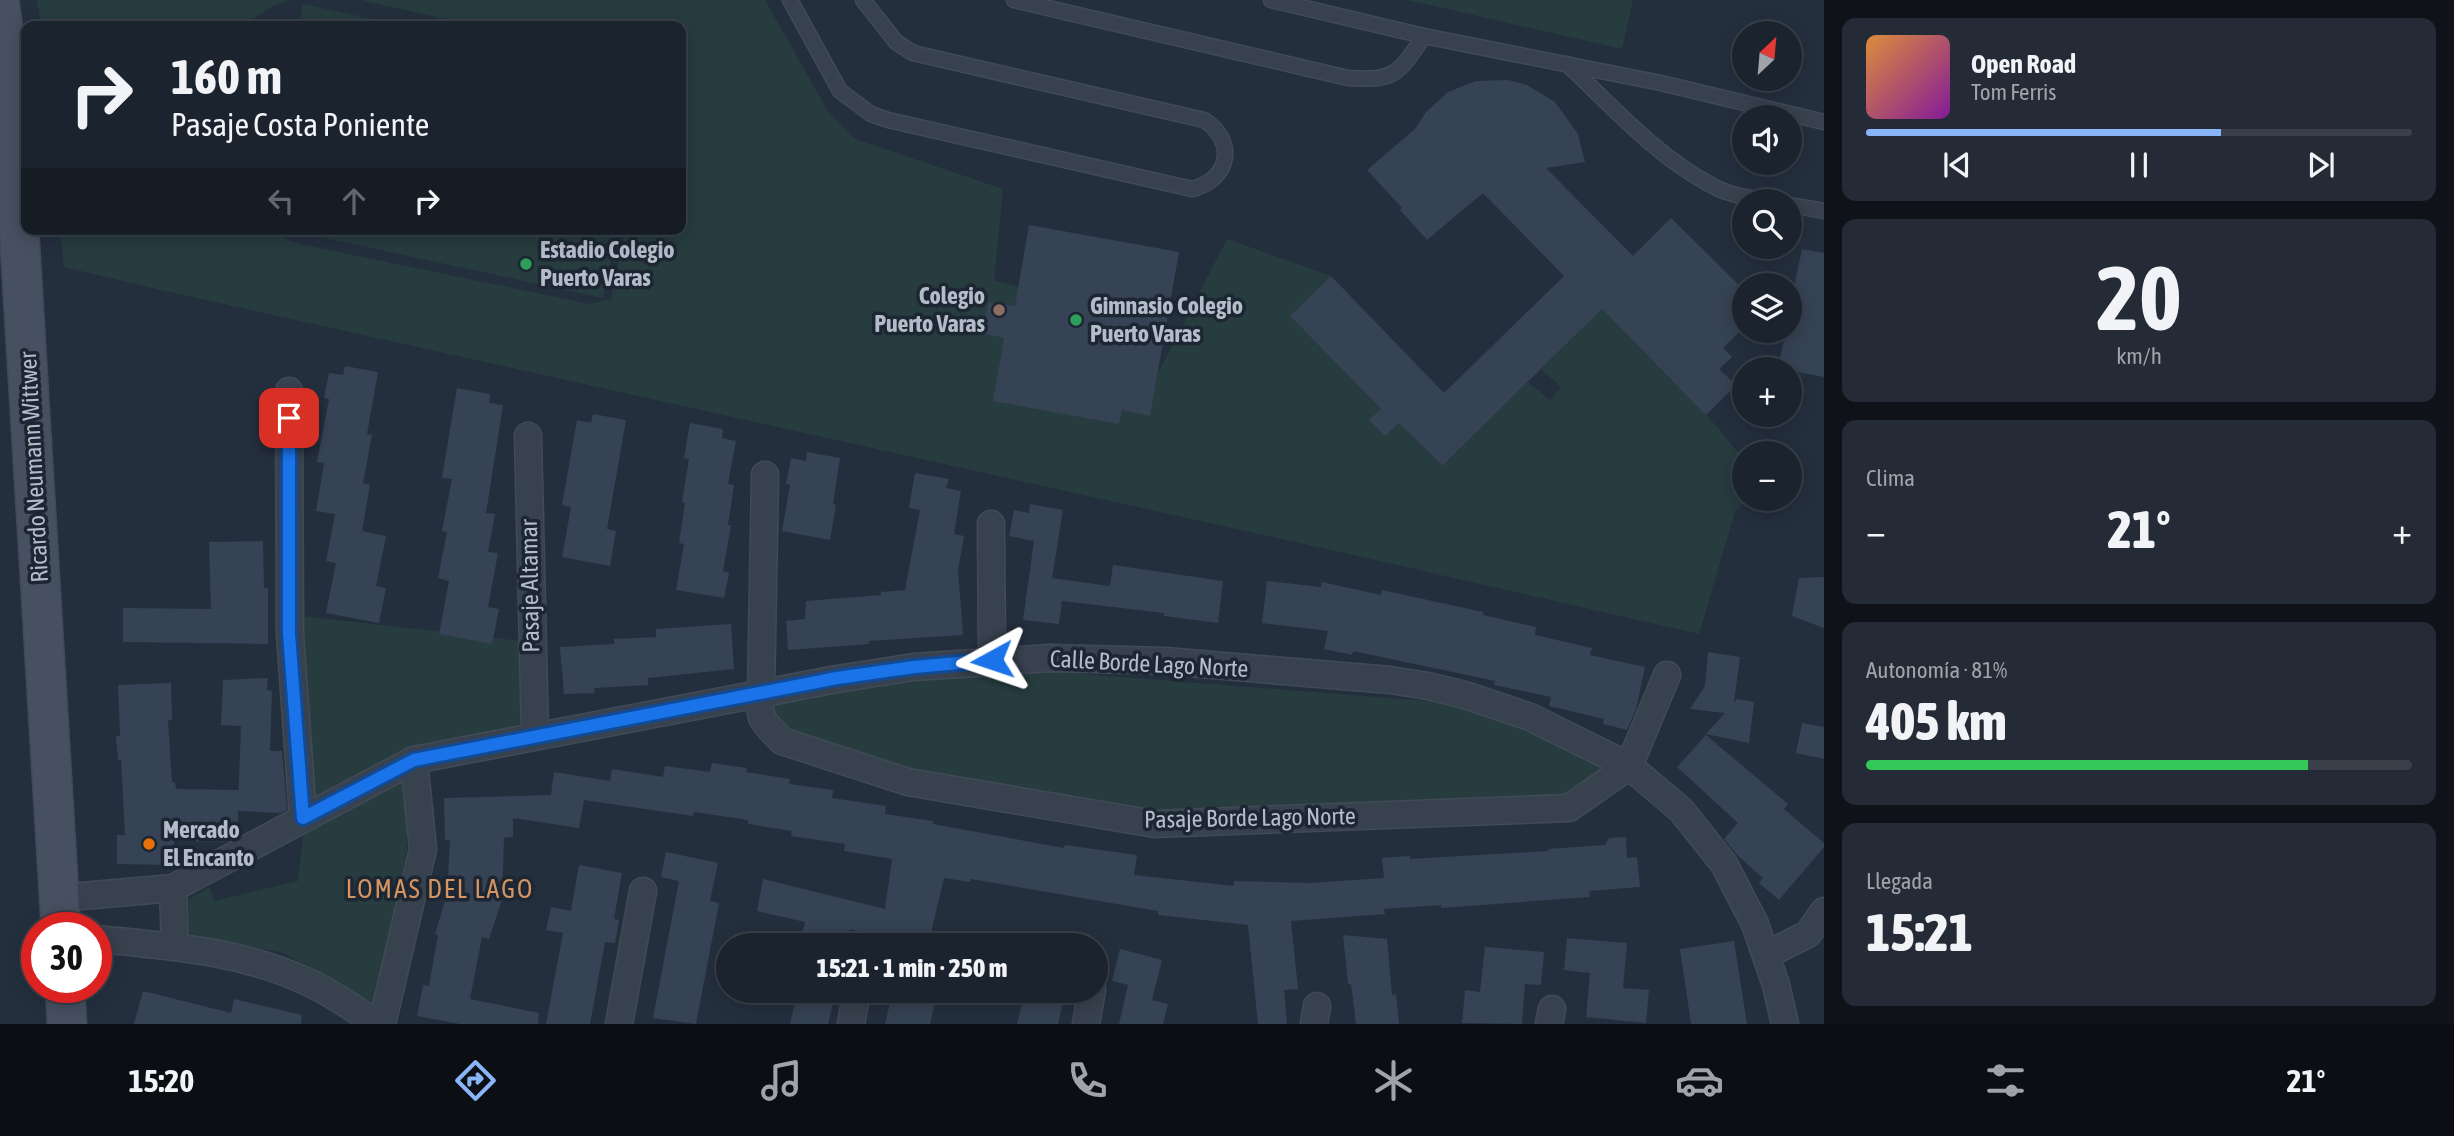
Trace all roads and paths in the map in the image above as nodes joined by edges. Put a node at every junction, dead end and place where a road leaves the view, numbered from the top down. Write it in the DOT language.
graph roads {
  1 [pos="790,0"];
  2 [pos="863,0"];
  3 [pos="1014,0"];
  4 [pos="1271,0"];
  5 [pos="0,6"];
  6 [pos="1424,36"];
  7 [pos="1566,63"];
  8 [pos="1824,122"];
  9 [pos="1732,194"];
  10 [pos="1802,207"];
  11 [pos="1824,211"];
  12 [pos="289,391"];
  13 [pos="528,436"];
  14 [pos="765,475"];
  15 [pos="991,524"];
  16 [pos="992,660"];
  17 [pos="1667,676"];
  18 [pos="761,695"];
  19 [pos="535,736"];
  20 [pos="414,760"];
  21 [pos="1629,766"];
  22 [pos="303,818"];
  23 [pos="173,888"];
  24 [pos="643,891"];
  25 [pos="1824,911"];
  26 [pos="60,912"];
  27 [pos="65,912"];
  28 [pos="112,941"];
  29 [pos="176,947"];
  30 [pos="1766,955"];
  31 [pos="66,1003"];
  32 [pos="855,1003"];
  33 [pos="1090,1003"];
  34 [pos="67,1024"];
  35 [pos="377,1024"];
  36 [pos="382,1024"];
  37 [pos="620,1024"];
  38 [pos="851,1024"];
  39 [pos="1086,1024"];
  40 [pos="1785,1024"];
  1 -- 2 [label="lane"];
  3 -- 6 [label="lane"];
  4 -- 6 [label="lane"];
  5 -- 26 [label="street, Ricardo Neumann Wittwer"];
  6 -- 7 [label="lane"];
  7 -- 8 [label="lane"];
  7 -- 9 [label="lane"];
  10 -- 11 [label="lane"];
  12 -- 22 [label="street"];
  13 -- 19 [label="street, Pasaje Altamar"];
  14 -- 18 [label="street, Pasaje Borde Lago Norte"];
  15 -- 16 [label="street"];
  16 -- 18 [label="street, Calle Borde Lago Norte"];
  16 -- 21 [label="street, Calle Borde Lago Norte"];
  17 -- 21 [label="street"];
  18 -- 19 [label="street, Calle Borde Lago Norte"];
  18 -- 21 [label="street, Pasaje Borde Lago Norte"];
  19 -- 20 [label="street, Calle Borde Lago Norte"];
  20 -- 22 [label="street, Calle Borde Lago Norte"];
  20 -- 36 [label="street"];
  21 -- 30 [label="street, Calle Borde Lago Norte"];
  22 -- 23 [label="street, Calle Borde Lago Norte"];
  23 -- 27 [label="street, Calle Borde Lago Norte"];
  23 -- 29 [label="street"];
  24 -- 37 [label="street"];
  25 -- 30 [label="street"];
  28 -- 29 [label="street"];
  29 -- 35 [label="street"];
  30 -- 40 [label="street, Calle Borde Lago Norte"];
  31 -- 34 [label="street"];
  32 -- 38 [label="street"];
  33 -- 39 [label="street"];
}
